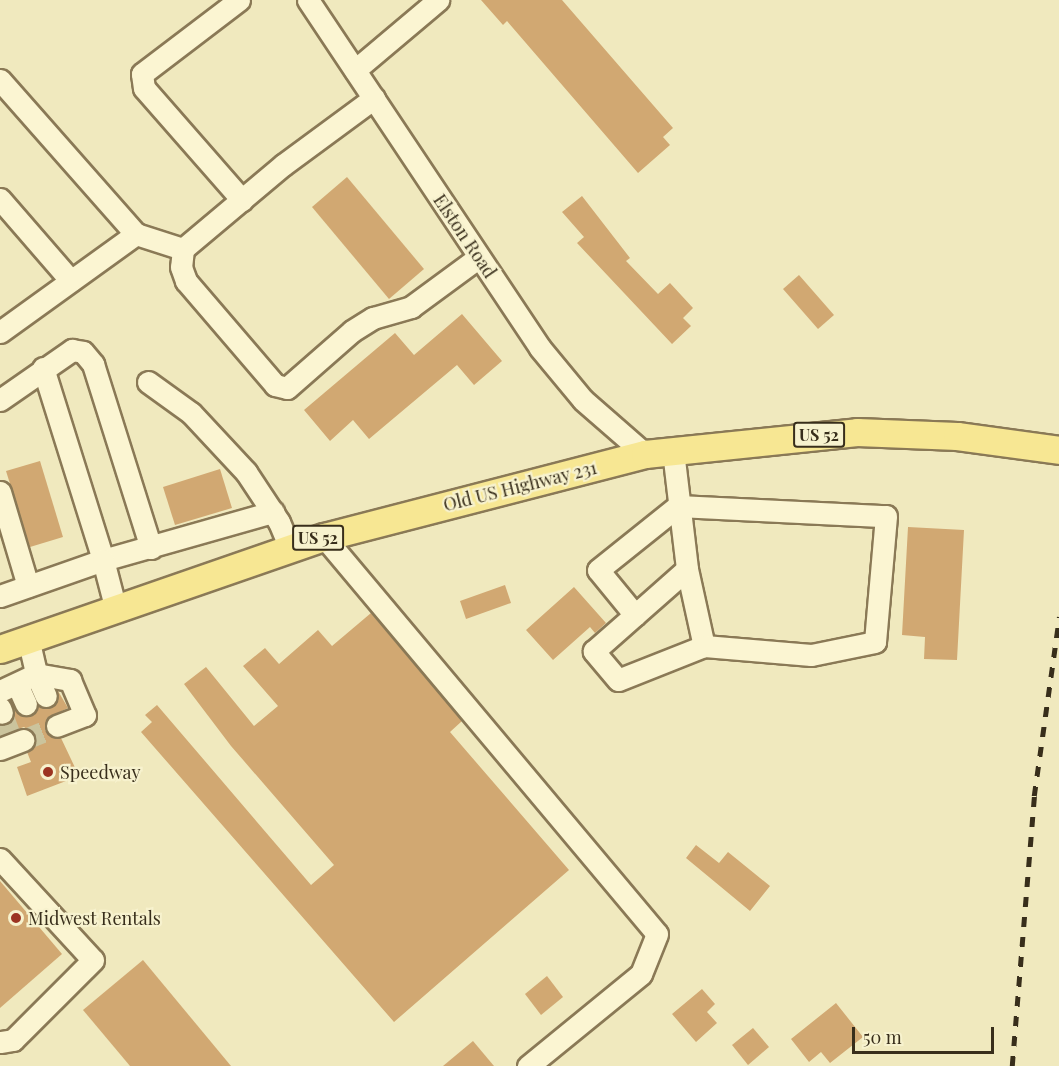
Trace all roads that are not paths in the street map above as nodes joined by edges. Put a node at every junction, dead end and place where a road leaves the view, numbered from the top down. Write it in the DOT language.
graph roads {
  1 [pos="239,0"];
  2 [pos="308,0"];
  3 [pos="438,0"];
  4 [pos="355,70"];
  5 [pos="0,80"];
  6 [pos="374,98"];
  7 [pos="0,199"];
  8 [pos="242,200"];
  9 [pos="136,234"];
  10 [pos="183,249"];
  11 [pos="479,257"];
  12 [pos="71,281"];
  13 [pos="0,332"];
  14 [pos="43,368"];
  15 [pos="148,381"];
  16 [pos="0,400"];
  17 [pos="1059,450"];
  18 [pos="673,451"];
  19 [pos="645,454"];
  20 [pos="0,492"];
  21 [pos="678,506"];
  22 [pos="273,512"];
  23 [pos="324,537"];
  24 [pos="151,548"];
  25 [pos="290,548"];
  26 [pos="103,560"];
  27 [pos="687,569"];
  28 [pos="28,586"];
  29 [pos="0,596"];
  30 [pos="115,606"];
  31 [pos="635,615"];
  32 [pos="28,638"];
  33 [pos="704,646"];
  34 [pos="0,649"];
  35 [pos="36,674"];
  36 [pos="9,688"];
  37 [pos="46,696"];
  38 [pos="26,704"];
  39 [pos="58,724"];
  40 [pos="0,859"];
  41 [pos="0,1042"];
  42 [pos="528,1066"];
  1 -- 8 [label="street"];
  2 -- 4 [label="street, Elston Road"];
  3 -- 4 [label="street"];
  4 -- 6 [label="street, Elston Road"];
  5 -- 9 [label="street"];
  6 -- 8 [label="street"];
  6 -- 11 [label="street, Elston Road"];
  7 -- 12 [label="street"];
  8 -- 10 [label="street"];
  9 -- 10 [label="street"];
  9 -- 12 [label="street"];
  10 -- 11 [label="street"];
  11 -- 19 [label="street, Elston Road"];
  12 -- 13 [label="street"];
  14 -- 16 [label="street"];
  14 -- 24 [label="street"];
  14 -- 26 [label="street"];
  15 -- 22 [label="street"];
  17 -- 18 [label="main road, Old US Highway 231 / US 52"];
  18 -- 19 [label="main road, Old US Highway 231 / US 52"];
  18 -- 21 [label="street"];
  19 -- 23 [label="main road, Old US Highway 231 / US 52"];
  20 -- 28 [label="street"];
  21 -- 27 [label="street"];
  21 -- 31 [label="street"];
  21 -- 33 [label="street"];
  22 -- 24 [label="street"];
  22 -- 25 [label="street"];
  23 -- 25 [label="main road, Old US Highway 231 / US 52"];
  23 -- 42 [label="street"];
  24 -- 26 [label="street"];
  25 -- 30 [label="main road, Old US Highway 231 / US 52"];
  26 -- 28 [label="street"];
  26 -- 30 [label="street"];
  27 -- 31 [label="street"];
  27 -- 33 [label="street"];
  28 -- 29 [label="street"];
  30 -- 32 [label="main road, Old US Highway 231 / US 52"];
  31 -- 33 [label="street"];
  32 -- 34 [label="main road, Old US Highway 231 / US 52"];
  32 -- 35 [label="street"];
  35 -- 36 [label="street"];
  35 -- 37 [label="street"];
  35 -- 39 [label="street"];
  36 -- 38 [label="street"];
  40 -- 41 [label="street"];
}
